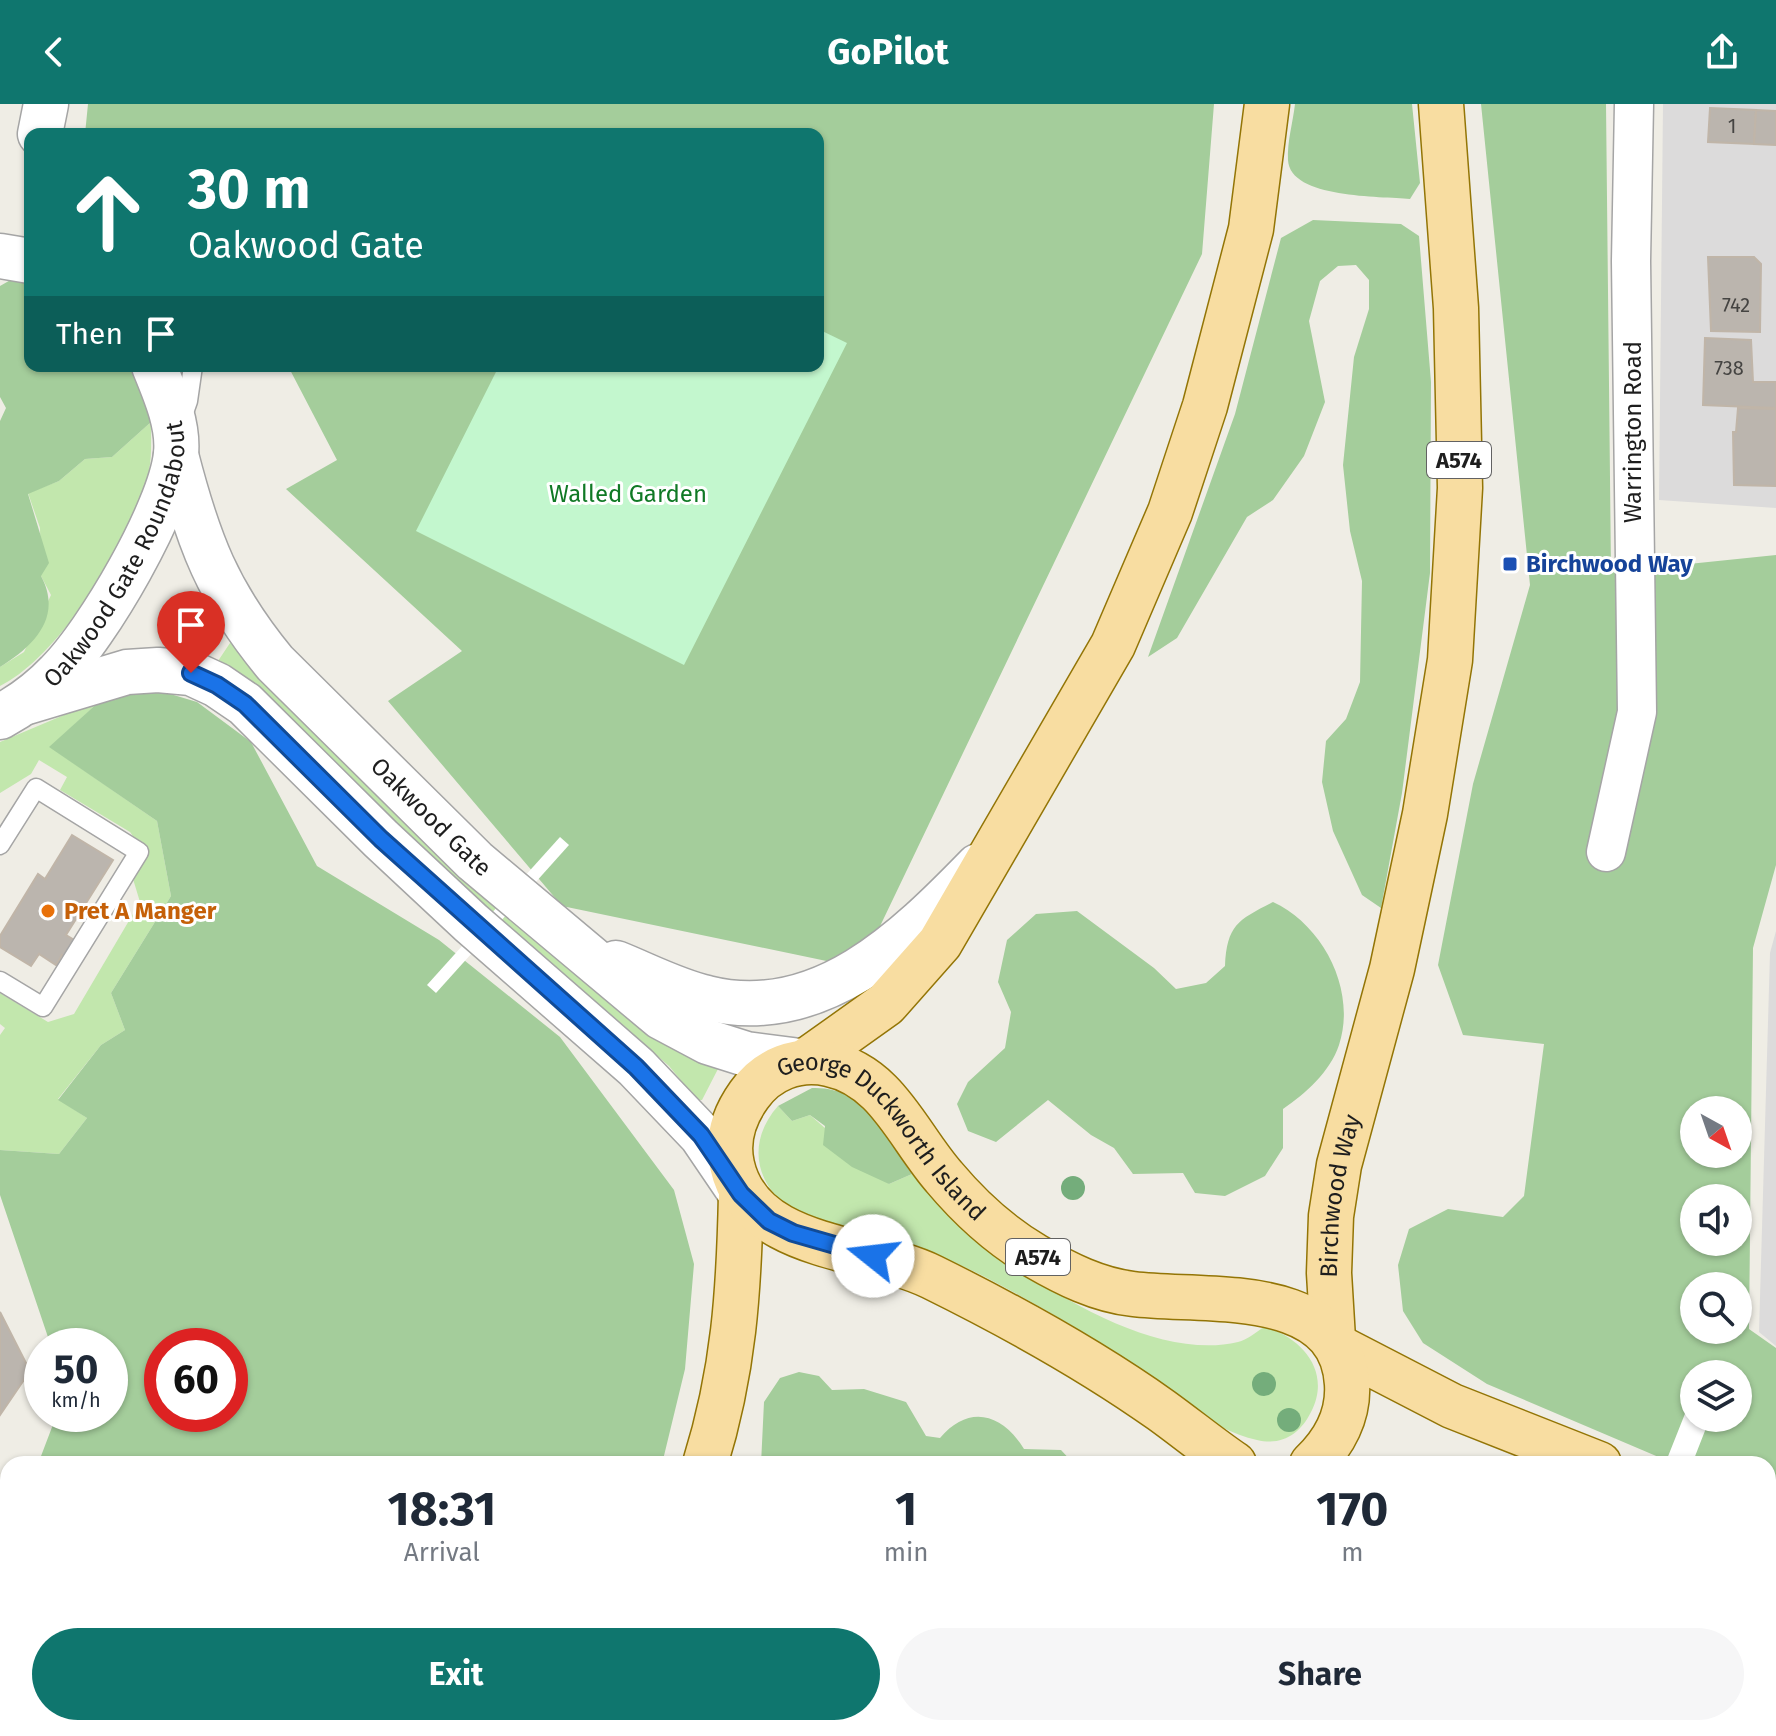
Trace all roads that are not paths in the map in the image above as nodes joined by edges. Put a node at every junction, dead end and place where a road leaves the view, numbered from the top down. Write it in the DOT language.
graph roads {
  1 [pos="46,104"];
  2 [pos="1267,104"];
  3 [pos="1441,104"];
  4 [pos="1634,104"];
  5 [pos="41,128"];
  6 [pos="0,256"];
  7 [pos="24,260"];
  8 [pos="156,372"];
  9 [pos="192,372"];
  10 [pos="175,446"];
  11 [pos="14,709"];
  12 [pos="0,845"];
  13 [pos="1606,852"];
  14 [pos="991,853"];
  15 [pos="554,930"];
  16 [pos="0,981"];
  17 [pos="803,1061"];
  18 [pos="739,1191"];
  19 [pos="1336,1343"];
  20 [pos="707,1456"];
  21 [pos="1223,1456"];
  22 [pos="1319,1456"];
  23 [pos="1579,1456"];
  1 -- 5 [label="street"];
  2 -- 14 [label="main road"];
  3 -- 19 [label="main road, Birchwood Way / A574"];
  4 -- 13 [label="street, Warrington Road"];
  6 -- 7 [label="street"];
  8 -- 10 [label="street, Oakwood Gate Roundabout"];
  9 -- 10 [label="lane"];
  10 -- 11 [label="street, Oakwood Gate Roundabout"];
  10 -- 15 [label="street, Oakwood Gate"];
  11 -- 18 [label="street, Oakwood Gate"];
  12 -- 16 [label="lane"];
  14 -- 15 [label="street"];
  14 -- 17 [label="main road"];
  15 -- 17 [label="street, Oakwood Gate"];
  17 -- 18 [label="main road, George Duckworth Island"];
  17 -- 19 [label="main road, George Duckworth Island / A574"];
  18 -- 20 [label="main road"];
  18 -- 21 [label="main road, A574"];
  19 -- 22 [label="main road, A574"];
  19 -- 23 [label="main road, A574"];
}
